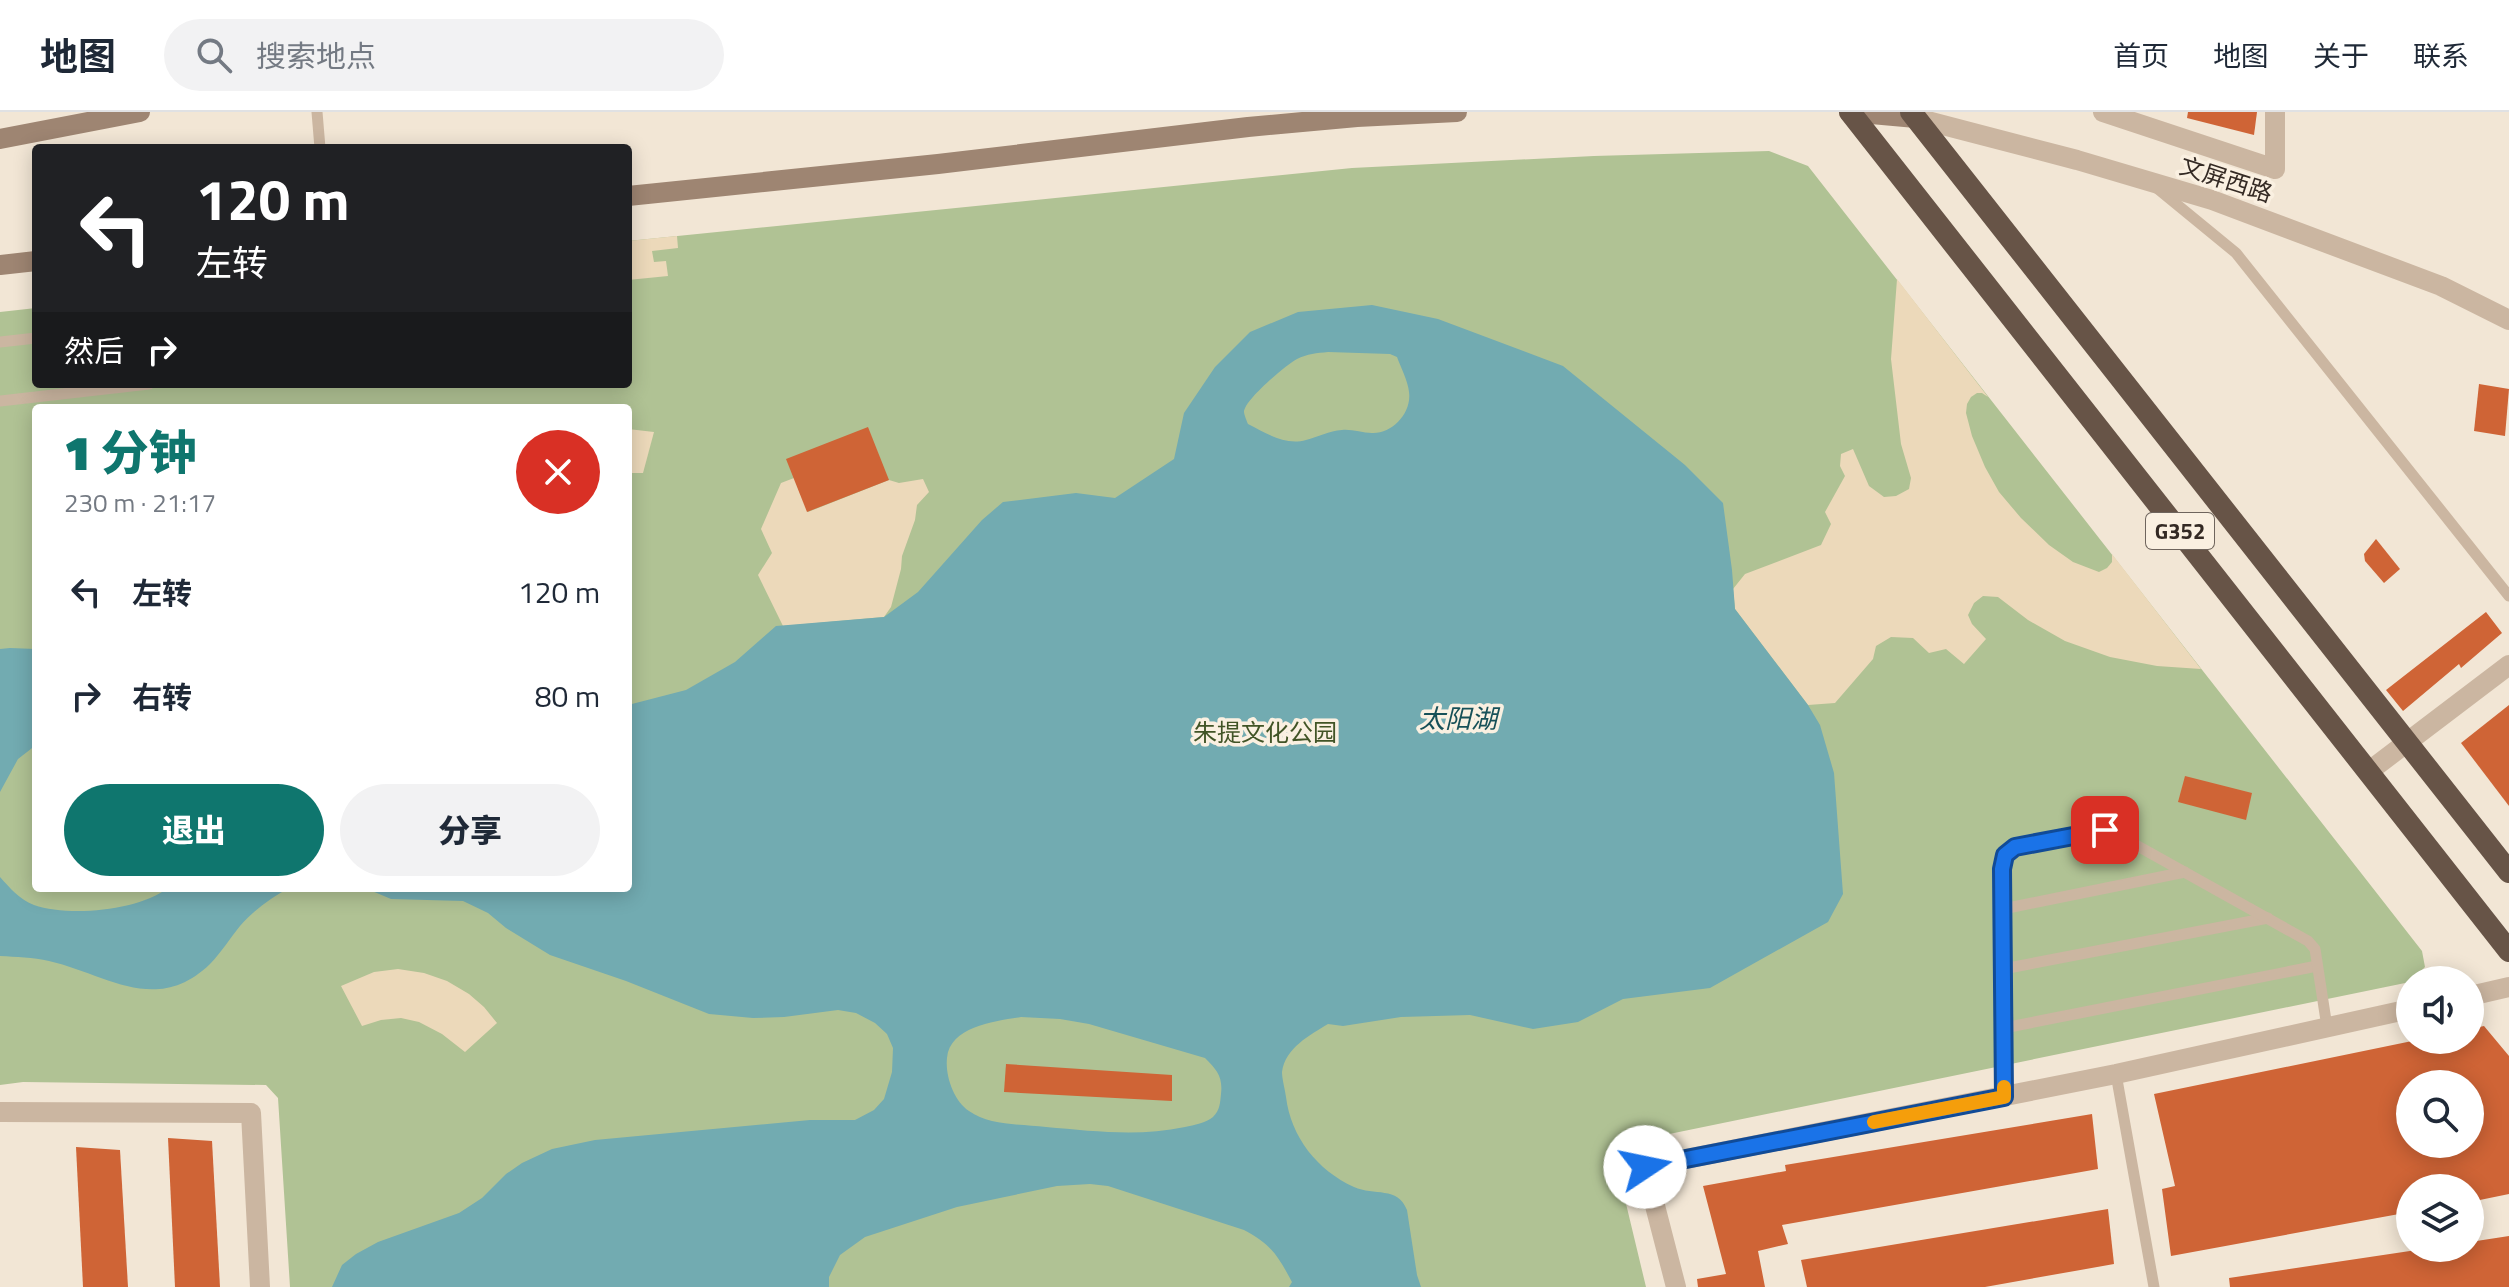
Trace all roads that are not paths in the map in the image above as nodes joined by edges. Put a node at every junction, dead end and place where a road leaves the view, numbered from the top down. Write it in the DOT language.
graph roads {
  1 [pos="140,112"];
  2 [pos="317,112"];
  3 [pos="1457,112"];
  4 [pos="1850,112"];
  5 [pos="2103,112"];
  6 [pos="2275,112"];
  7 [pos="1914,115"];
  8 [pos="0,139"];
  9 [pos="320,144"];
  10 [pos="2150,182"];
  11 [pos="632,196"];
  12 [pos="32,261"];
  13 [pos="0,265"];
  14 [pos="2509,320"];
  15 [pos="32,338"];
  16 [pos="0,342"];
  17 [pos="114,388"];
  18 [pos="0,401"];
  19 [pos="2509,596"];
  20 [pos="2509,665"];
  21 [pos="2407,743"];
  22 [pos="2368,772"];
  23 [pos="2185,872"];
  24 [pos="2509,872"];
  25 [pos="2003,909"];
  26 [pos="2268,918"];
  27 [pos="2509,951"];
  28 [pos="2317,966"];
  29 [pos="2003,969"];
  30 [pos="2509,987"];
  31 [pos="2484,993"];
  32 [pos="2396,1012"];
  33 [pos="2327,1027"];
  34 [pos="2004,1028"];
  35 [pos="2116,1074"];
  36 [pos="2004,1097"];
  37 [pos="0,1112"];
  38 [pos="260,1287"];
  39 [pos="1676,1287"];
  40 [pos="2154,1287"];
  1 -- 8 [label="main road"];
  2 -- 9 [label="lane"];
  3 -- 11 [label="main road"];
  4 -- 7 [label="main road"];
  4 -- 22 [label="highway, G352"];
  5 -- 6 [label="street"];
  7 -- 10 [label="street, 文屏西路"];
  7 -- 21 [label="highway, G352"];
  10 -- 14 [label="street, 文屏西路"];
  10 -- 19 [label="lane"];
  12 -- 13 [label="main road"];
  15 -- 16 [label="lane"];
  17 -- 18 [label="lane"];
  20 -- 21 [label="street"];
  21 -- 22 [label="street"];
  21 -- 24 [label="highway, G352"];
  22 -- 27 [label="highway, G352"];
  23 -- 25 [label="lane"];
  23 -- 25 [label="lane"];
  23 -- 26 [label="lane"];
  25 -- 29 [label="lane"];
  26 -- 28 [label="lane"];
  26 -- 29 [label="lane"];
  28 -- 33 [label="lane"];
  28 -- 34 [label="lane"];
  29 -- 34 [label="lane"];
  30 -- 31 [label="street"];
  32 -- 33 [label="street"];
  33 -- 35 [label="street"];
  34 -- 36 [label="lane"];
  35 -- 36 [label="street"];
  35 -- 40 [label="lane"];
  36 -- 39 [label="street"];
  37 -- 38 [label="street"];
}
